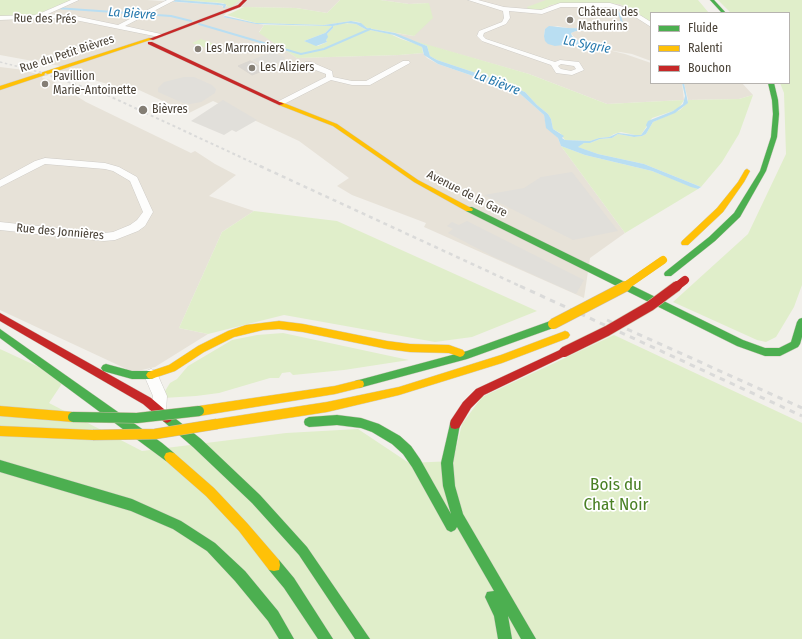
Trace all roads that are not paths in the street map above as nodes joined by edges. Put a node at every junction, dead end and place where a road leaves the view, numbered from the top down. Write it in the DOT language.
graph roads {
  1 [pos="76,0"];
  2 [pos="245,0"];
  3 [pos="471,0"];
  4 [pos="704,0"];
  5 [pos="712,0"];
  6 [pos="170,1"];
  7 [pos="506,9"];
  8 [pos="715,12"];
  9 [pos="723,12"];
  10 [pos="38,17"];
  11 [pos="0,18"];
  12 [pos="650,24"];
  13 [pos="120,26"];
  14 [pos="159,35"];
  15 [pos="147,42"];
  16 [pos="406,63"];
  17 [pos="308,64"];
  18 [pos="554,64"];
  19 [pos="330,78"];
  20 [pos="771,84"];
  21 [pos="0,88"];
  22 [pos="279,103"];
  23 [pos="750,165"];
  24 [pos="0,184"];
  25 [pos="0,226"];
  26 [pos="712,239"];
  27 [pos="679,247"];
  28 [pos="715,251"];
  29 [pos="666,258"];
  30 [pos="666,276"];
  31 [pos="687,278"];
  32 [pos="651,287"];
  33 [pos="633,300"];
  34 [pos="0,317"];
  35 [pos="802,322"];
  36 [pos="0,333"];
  37 [pos="568,334"];
  38 [pos="467,355"];
  39 [pos="92,368"];
  40 [pos="151,376"];
  41 [pos="158,410"];
  42 [pos="0,411"];
  43 [pos="280,416"];
  44 [pos="290,421"];
  45 [pos="301,423"];
  46 [pos="0,431"];
  47 [pos="0,466"];
  48 [pos="455,532"];
  49 [pos="486,587"];
  50 [pos="287,639"];
  51 [pos="326,639"];
  52 [pos="363,639"];
  53 [pos="505,639"];
  54 [pos="529,639"];
  1 -- 10 [label="street"];
  2 -- 14 [label="main road, Rue du Petit Bièvres"];
  3 -- 7 [label="street"];
  4 -- 8 [label="main road"];
  5 -- 9 [label="main road"];
  6 -- 13 [label="street"];
  7 -- 12 [label="street"];
  7 -- 18 [label="street"];
  10 -- 11 [label="street, Rue des Prés"];
  10 -- 13 [label="street, Rue des Prés"];
  13 -- 14 [label="street, Rue des Prés"];
  14 -- 15 [label="main road, Rue du Petit Bièvres"];
  15 -- 21 [label="main road, Rue du Petit Bièvres"];
  15 -- 22 [label="main road, Avenue de la Gare"];
  16 -- 19 [label="street"];
  17 -- 19 [label="street"];
  19 -- 22 [label="street"];
  20 -- 26 [label="main road"];
  22 -- 35 [label="main road, Avenue de la Gare"];
  23 -- 27 [label="main road"];
  24 -- 25 [label="street, Rue des Jonnières"];
  26 -- 28 [label="main road"];
  26 -- 30 [label="main road"];
  29 -- 38 [label="main road, bridge"];
  31 -- 54 [label="main road, bridge"];
  32 -- 33 [label="main road"];
  34 -- 39 [label="main road"];
  36 -- 51 [label="main road"];
  37 -- 43 [label="main road"];
  38 -- 40 [label="main road"];
  38 -- 42 [label="main road, bridge"];
  39 -- 40 [label="main road"];
  39 -- 41 [label="main road"];
  40 -- 41 [label="street"];
  41 -- 52 [label="main road"];
  43 -- 44 [label="main road"];
  43 -- 46 [label="main road, bridge"];
  45 -- 48 [label="main road"];
  47 -- 50 [label="main road"];
  49 -- 53 [label="main road"];
}
